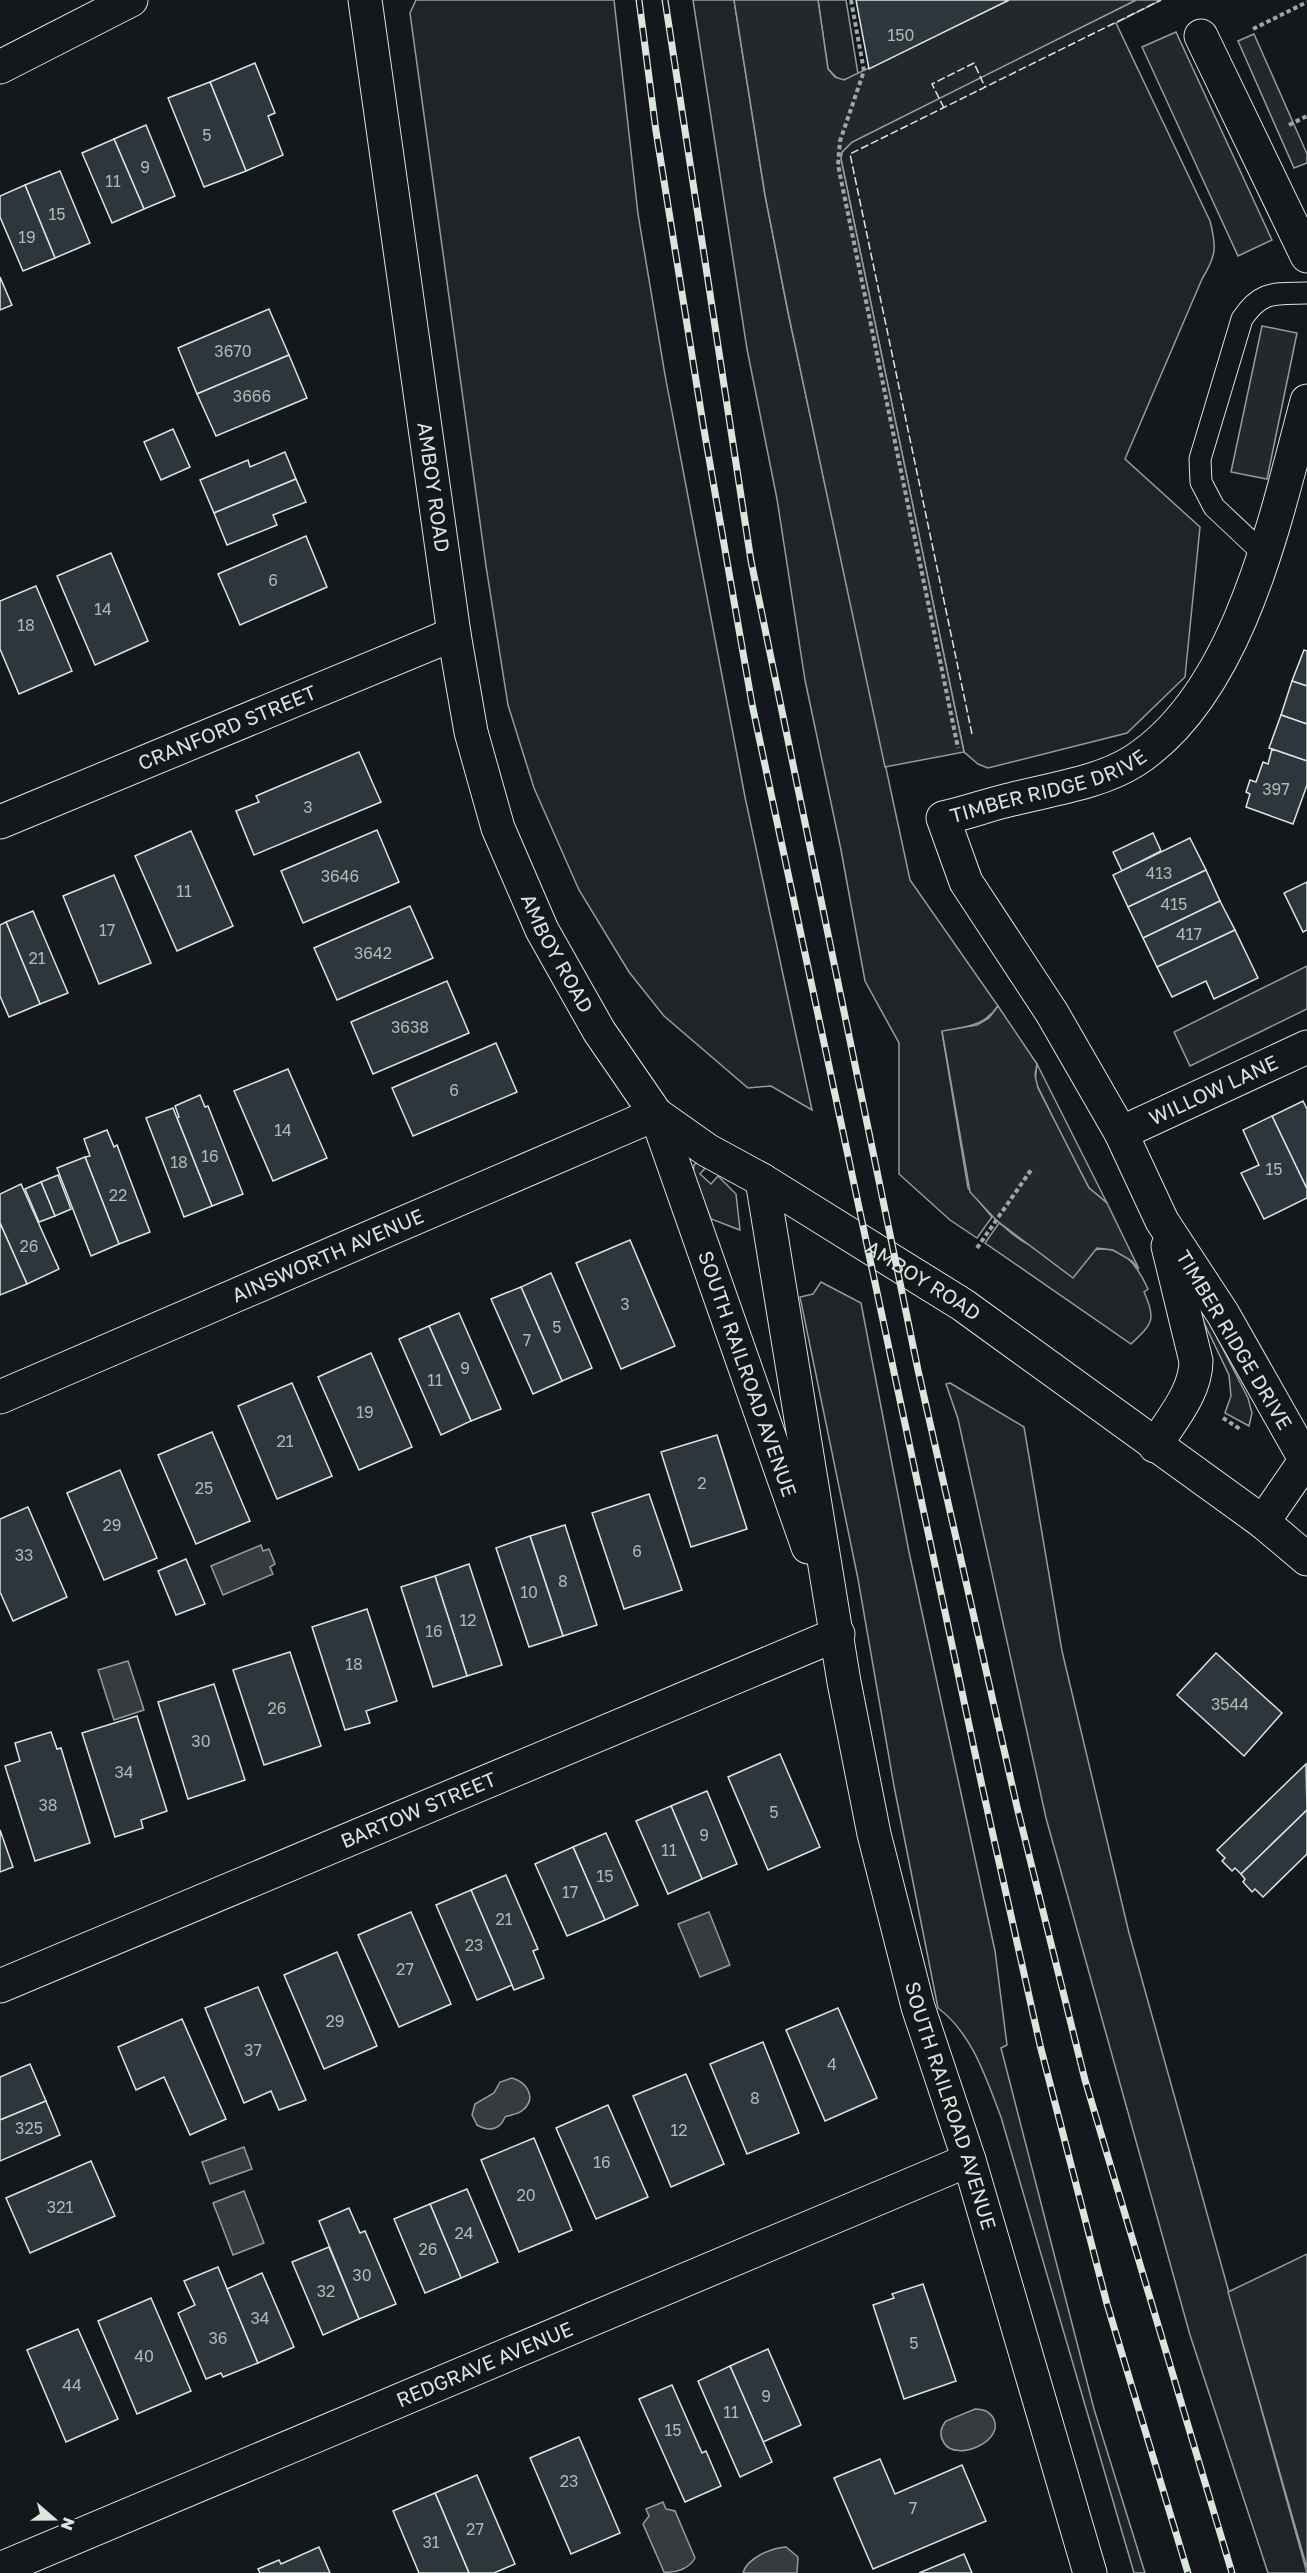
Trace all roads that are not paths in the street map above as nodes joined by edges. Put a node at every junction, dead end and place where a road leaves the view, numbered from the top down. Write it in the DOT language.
graph roads {
  1 [pos="131,0"];
  2 [pos="365,0"];
  3 [pos="1202,36"];
  4 [pos="0,67"];
  5 [pos="1307,256"];
  6 [pos="1307,293"];
  7 [pos="1307,401"];
  8 [pos="1266,555"];
  9 [pos="454,634"];
  10 [pos="0,822"];
  11 [pos="1307,1047"];
  12 [pos="656,1114"];
  13 [pos="1120,1133"];
  14 [pos="762,1180"];
  15 [pos="1162,1221"];
  16 [pos="0,1397"];
  17 [pos="1155,1446"];
  18 [pos="1306,1459"];
  19 [pos="1263,1522"];
  20 [pos="1307,1559"];
  21 [pos="838,1634"];
  22 [pos="0,1986"];
  23 [pos="969,2160"];
  24 [pos="5,2562"];
  25 [pos="1090,2573"];
  1 -- 4 [label="street"];
  2 -- 9 [label="street, AMBOY ROAD"];
  3 -- 5 [label="street"];
  6 -- 8 [label="lane"];
  7 -- 8 [label="street, TIMBER RIDGE DRIVE"];
  8 -- 13 [label="street, TIMBER RIDGE DRIVE"];
  9 -- 10 [label="street, CRANFORD STREET"];
  9 -- 12 [label="street, AMBOY ROAD"];
  11 -- 13 [label="street, WILLOW LANE"];
  12 -- 14 [label="street, AMBOY ROAD"];
  12 -- 16 [label="street, AINSWORTH AVENUE"];
  12 -- 21 [label="street, SOUTH RAILROAD AVENUE"];
  13 -- 15 [label="street, TIMBER RIDGE DRIVE"];
  14 -- 17 [label="street, AMBOY ROAD"];
  14 -- 21 [label="street, SOUTH RAILROAD AVENUE"];
  15 -- 17 [label="street, TIMBER RIDGE DRIVE"];
  15 -- 18 [label="street, TIMBER RIDGE DRIVE"];
  17 -- 19 [label="street, AMBOY ROAD"];
  18 -- 19 [label="street"];
  19 -- 20 [label="street, AMBOY ROAD"];
  21 -- 22 [label="street, BARTOW STREET"];
  21 -- 23 [label="street, SOUTH RAILROAD AVENUE"];
  23 -- 24 [label="street, REDGRAVE AVENUE"];
  23 -- 25 [label="street, SOUTH RAILROAD AVENUE"];
}
